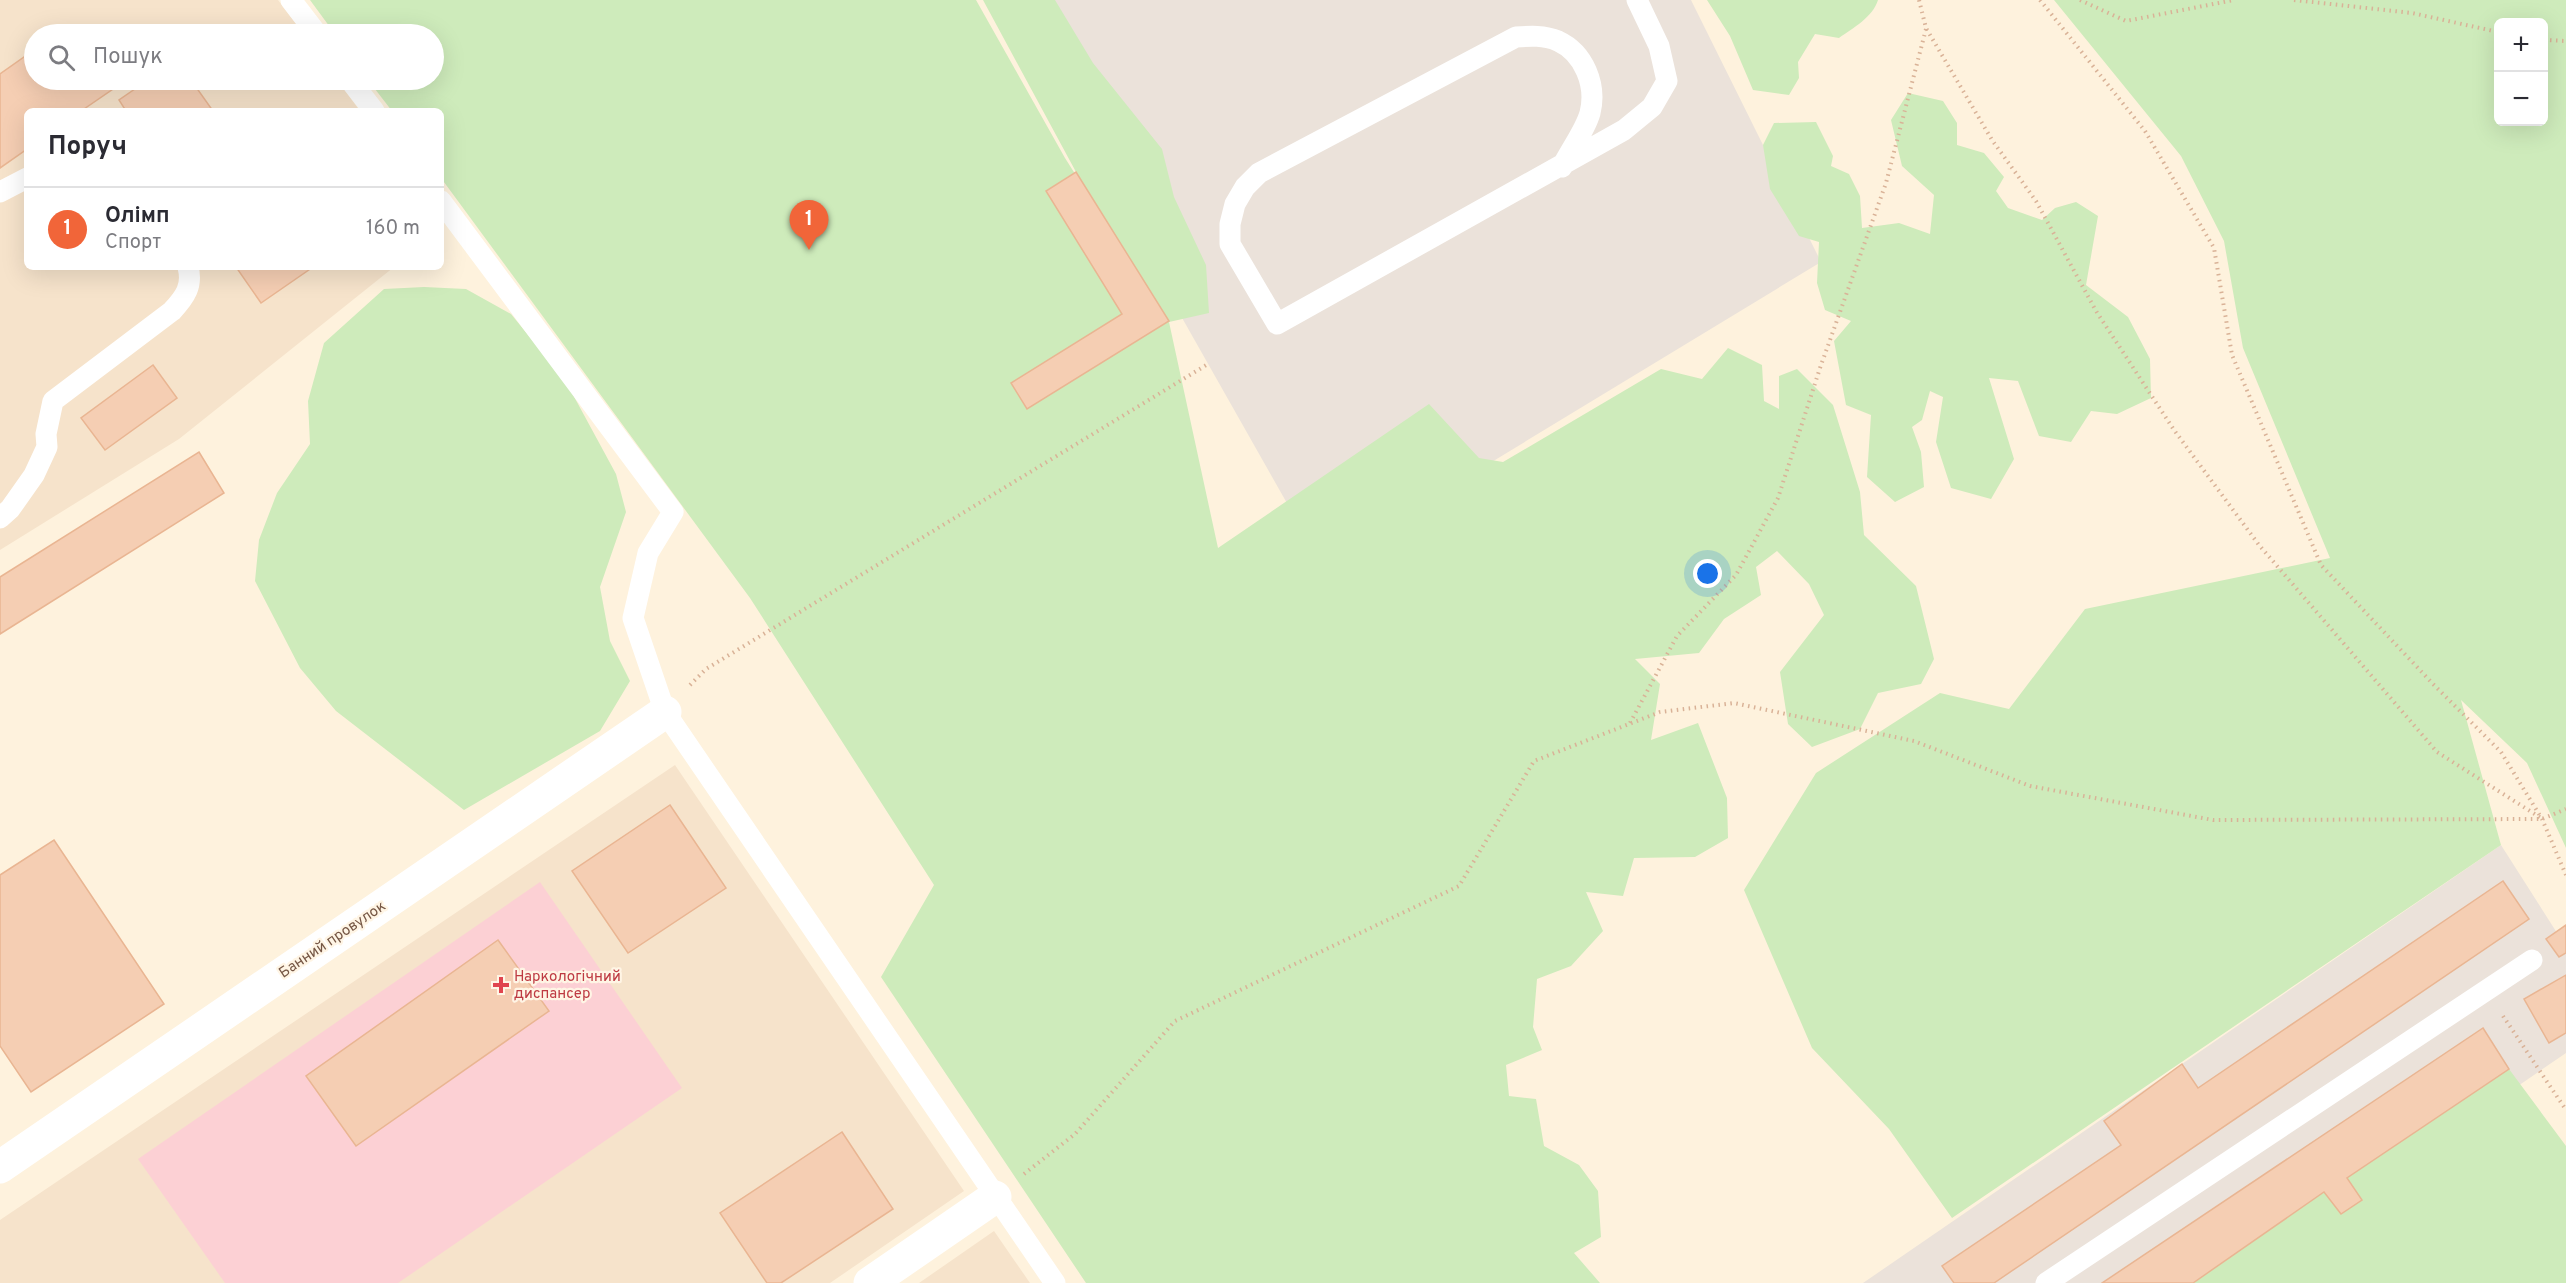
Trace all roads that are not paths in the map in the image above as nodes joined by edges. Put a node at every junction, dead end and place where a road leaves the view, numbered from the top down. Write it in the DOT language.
graph roads {
  1 [pos="291,0"];
  2 [pos="1637,0"];
  3 [pos="309,24"];
  4 [pos="358,90"];
  5 [pos="372,108"];
  6 [pos="1562,167"];
  7 [pos="24,180"];
  8 [pos="0,192"];
  9 [pos="444,205"];
  10 [pos="189,270"];
  11 [pos="0,518"];
  12 [pos="665,712"];
  13 [pos="2532,960"];
  14 [pos="3,1157"];
  15 [pos="995,1197"];
  16 [pos="870,1283"];
  17 [pos="1055,1283"];
  18 [pos="2046,1283"];
  1 -- 3 [label="lane"];
  2 -- 6 [label="lane"];
  4 -- 5 [label="lane"];
  6 -- 6 [label="lane"];
  7 -- 8 [label="lane"];
  9 -- 12 [label="lane"];
  10 -- 11 [label="lane"];
  12 -- 14 [label="street, Банний провулок"];
  12 -- 15 [label="lane"];
  13 -- 18 [label="lane"];
  15 -- 16 [label="street"];
  15 -- 17 [label="lane"];
}
